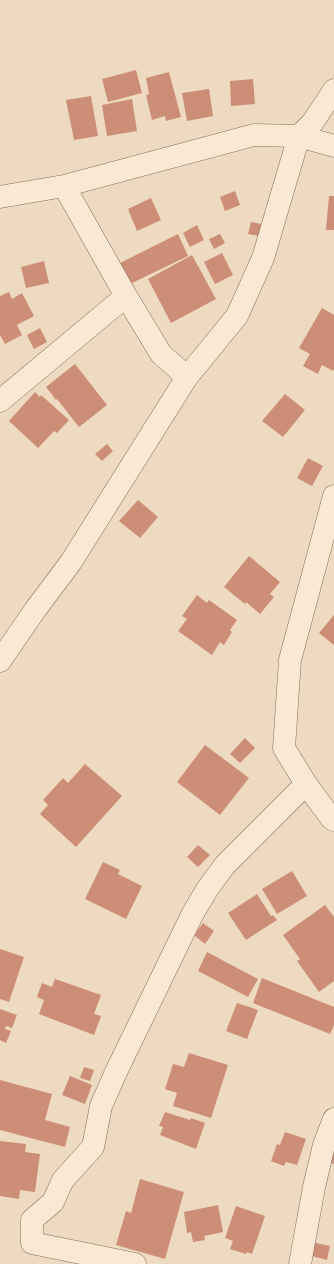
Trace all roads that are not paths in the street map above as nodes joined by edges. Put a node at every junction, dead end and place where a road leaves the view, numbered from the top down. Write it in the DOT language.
graph roads {
  1 [pos="334,90"];
  2 [pos="299,136"];
  3 [pos="334,146"];
  4 [pos="64,186"];
  5 [pos="0,197"];
  6 [pos="126,296"];
  7 [pos="187,377"];
  8 [pos="0,401"];
  9 [pos="334,496"];
  10 [pos="0,661"];
  11 [pos="306,784"];
  12 [pos="334,820"];
  13 [pos="334,1119"];
  14 [pos="135,1264"];
  15 [pos="300,1264"];
  1 -- 2 [label="street"];
  2 -- 3 [label="street"];
  2 -- 4 [label="street"];
  2 -- 7 [label="street"];
  4 -- 5 [label="street"];
  4 -- 6 [label="street"];
  6 -- 7 [label="street"];
  6 -- 8 [label="street"];
  7 -- 10 [label="street"];
  9 -- 11 [label="street"];
  11 -- 12 [label="street"];
  11 -- 14 [label="street"];
  13 -- 15 [label="street"];
}
